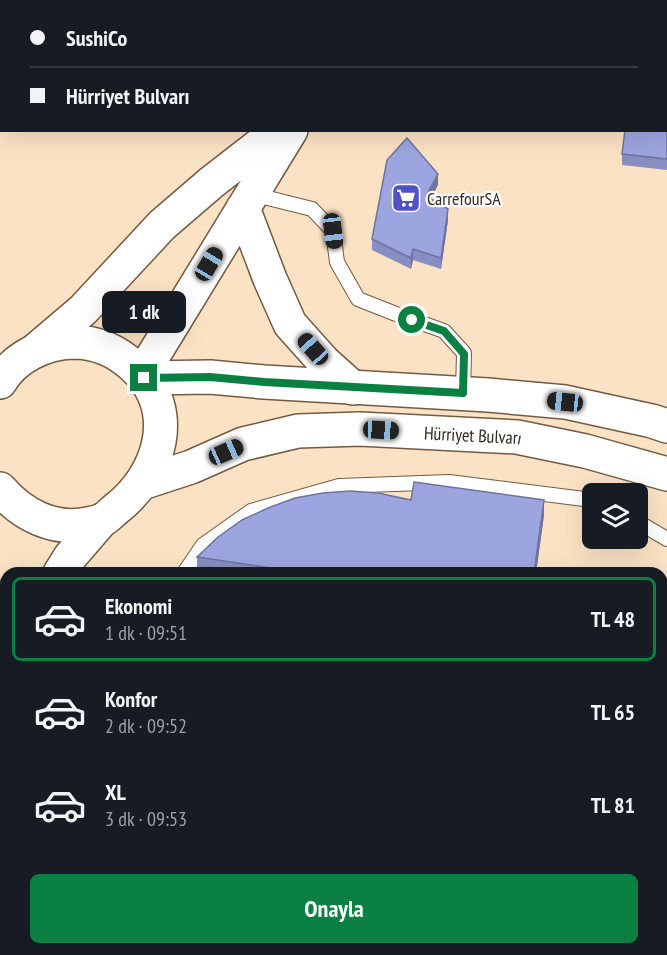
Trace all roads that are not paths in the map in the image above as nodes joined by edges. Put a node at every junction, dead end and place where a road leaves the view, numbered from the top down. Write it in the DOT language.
graph roads {
  1 [pos="276,132"];
  2 [pos="290,132"];
  3 [pos="248,201"];
  4 [pos="14,365"];
  5 [pos="143,376"];
  6 [pos="353,388"];
  7 [pos="463,393"];
  8 [pos="667,426"];
  9 [pos="667,474"];
  10 [pos="142,483"];
  11 [pos="0,491"];
  12 [pos="582,499"];
  13 [pos="101,521"];
  14 [pos="648,528"];
  15 [pos="667,539"];
  16 [pos="64,567"];
  17 [pos="188,567"];
  1 -- 4 [label="main road"];
  2 -- 3 [label="main road"];
  3 -- 5 [label="main road"];
  3 -- 6 [label="main road"];
  3 -- 7 [label="lane"];
  4 -- 5 [label="main road"];
  5 -- 6 [label="main road"];
  5 -- 10 [label="main road"];
  6 -- 7 [label="main road"];
  7 -- 8 [label="main road"];
  9 -- 10 [label="main road, Hürriyet Bulvarı"];
  10 -- 13 [label="main road"];
  11 -- 13 [label="main road"];
  12 -- 17 [label="lane"];
  13 -- 16 [label="main road"];
  14 -- 15 [label="lane"];
}
